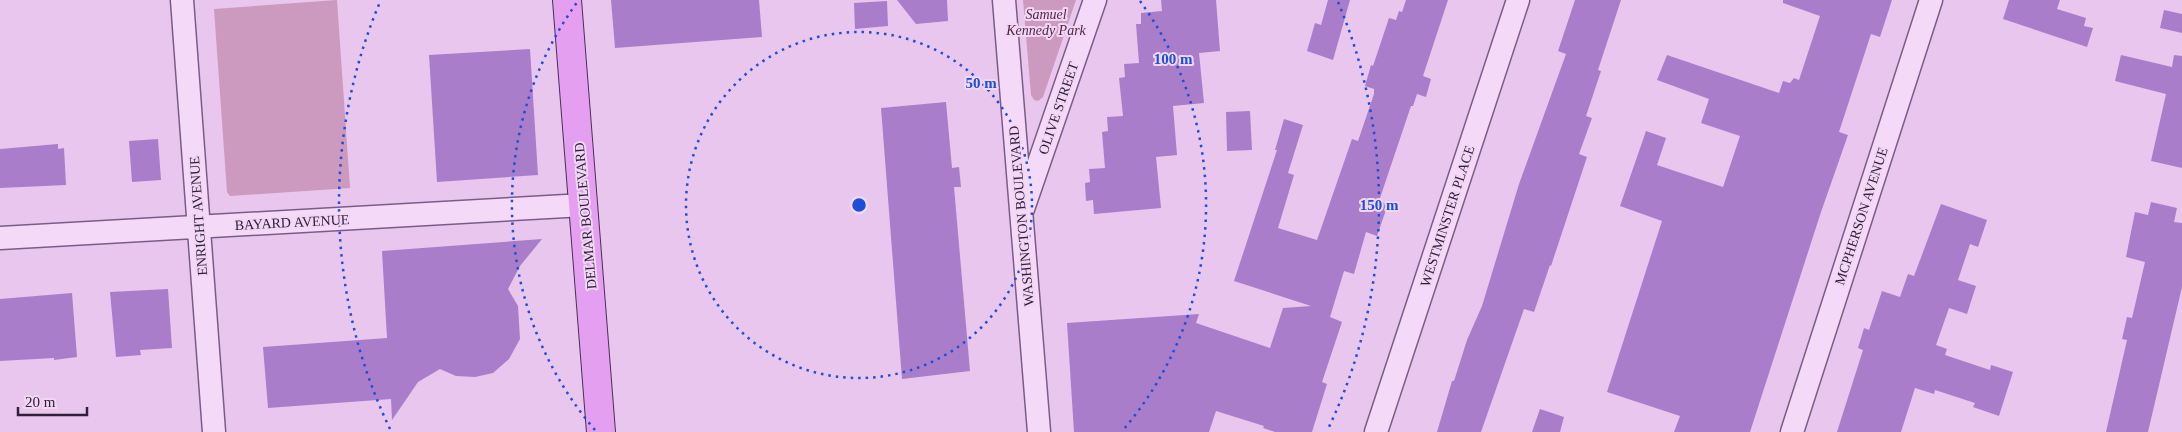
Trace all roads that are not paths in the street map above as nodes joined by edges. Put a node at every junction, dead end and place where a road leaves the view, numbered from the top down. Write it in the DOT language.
graph roads {
  1 [pos="182,0"];
  2 [pos="567,0"];
  3 [pos="1004,0"];
  4 [pos="1095,0"];
  5 [pos="1518,0"];
  6 [pos="1931,0"];
  7 [pos="584,206"];
  8 [pos="1021,217"];
  9 [pos="198,227"];
  10 [pos="0,238"];
  11 [pos="214,432"];
  12 [pos="601,432"];
  13 [pos="1038,432"];
  14 [pos="1376,432"];
  15 [pos="1792,432"];
  1 -- 9 [label="street, ENRIGHT AVENUE"];
  2 -- 7 [label="main road, DELMAR BOULEVARD"];
  3 -- 8 [label="street, WASHINGTON BOULEVARD"];
  4 -- 8 [label="street, OLIVE STREET"];
  5 -- 14 [label="street, WESTMINSTER PLACE"];
  6 -- 15 [label="street, MCPHERSON AVENUE"];
  7 -- 9 [label="street, BAYARD AVENUE"];
  7 -- 12 [label="main road, DELMAR BOULEVARD"];
  8 -- 13 [label="street, WASHINGTON BOULEVARD"];
  9 -- 10 [label="street, BAYARD AVENUE"];
  9 -- 11 [label="street, ENRIGHT AVENUE"];
}
